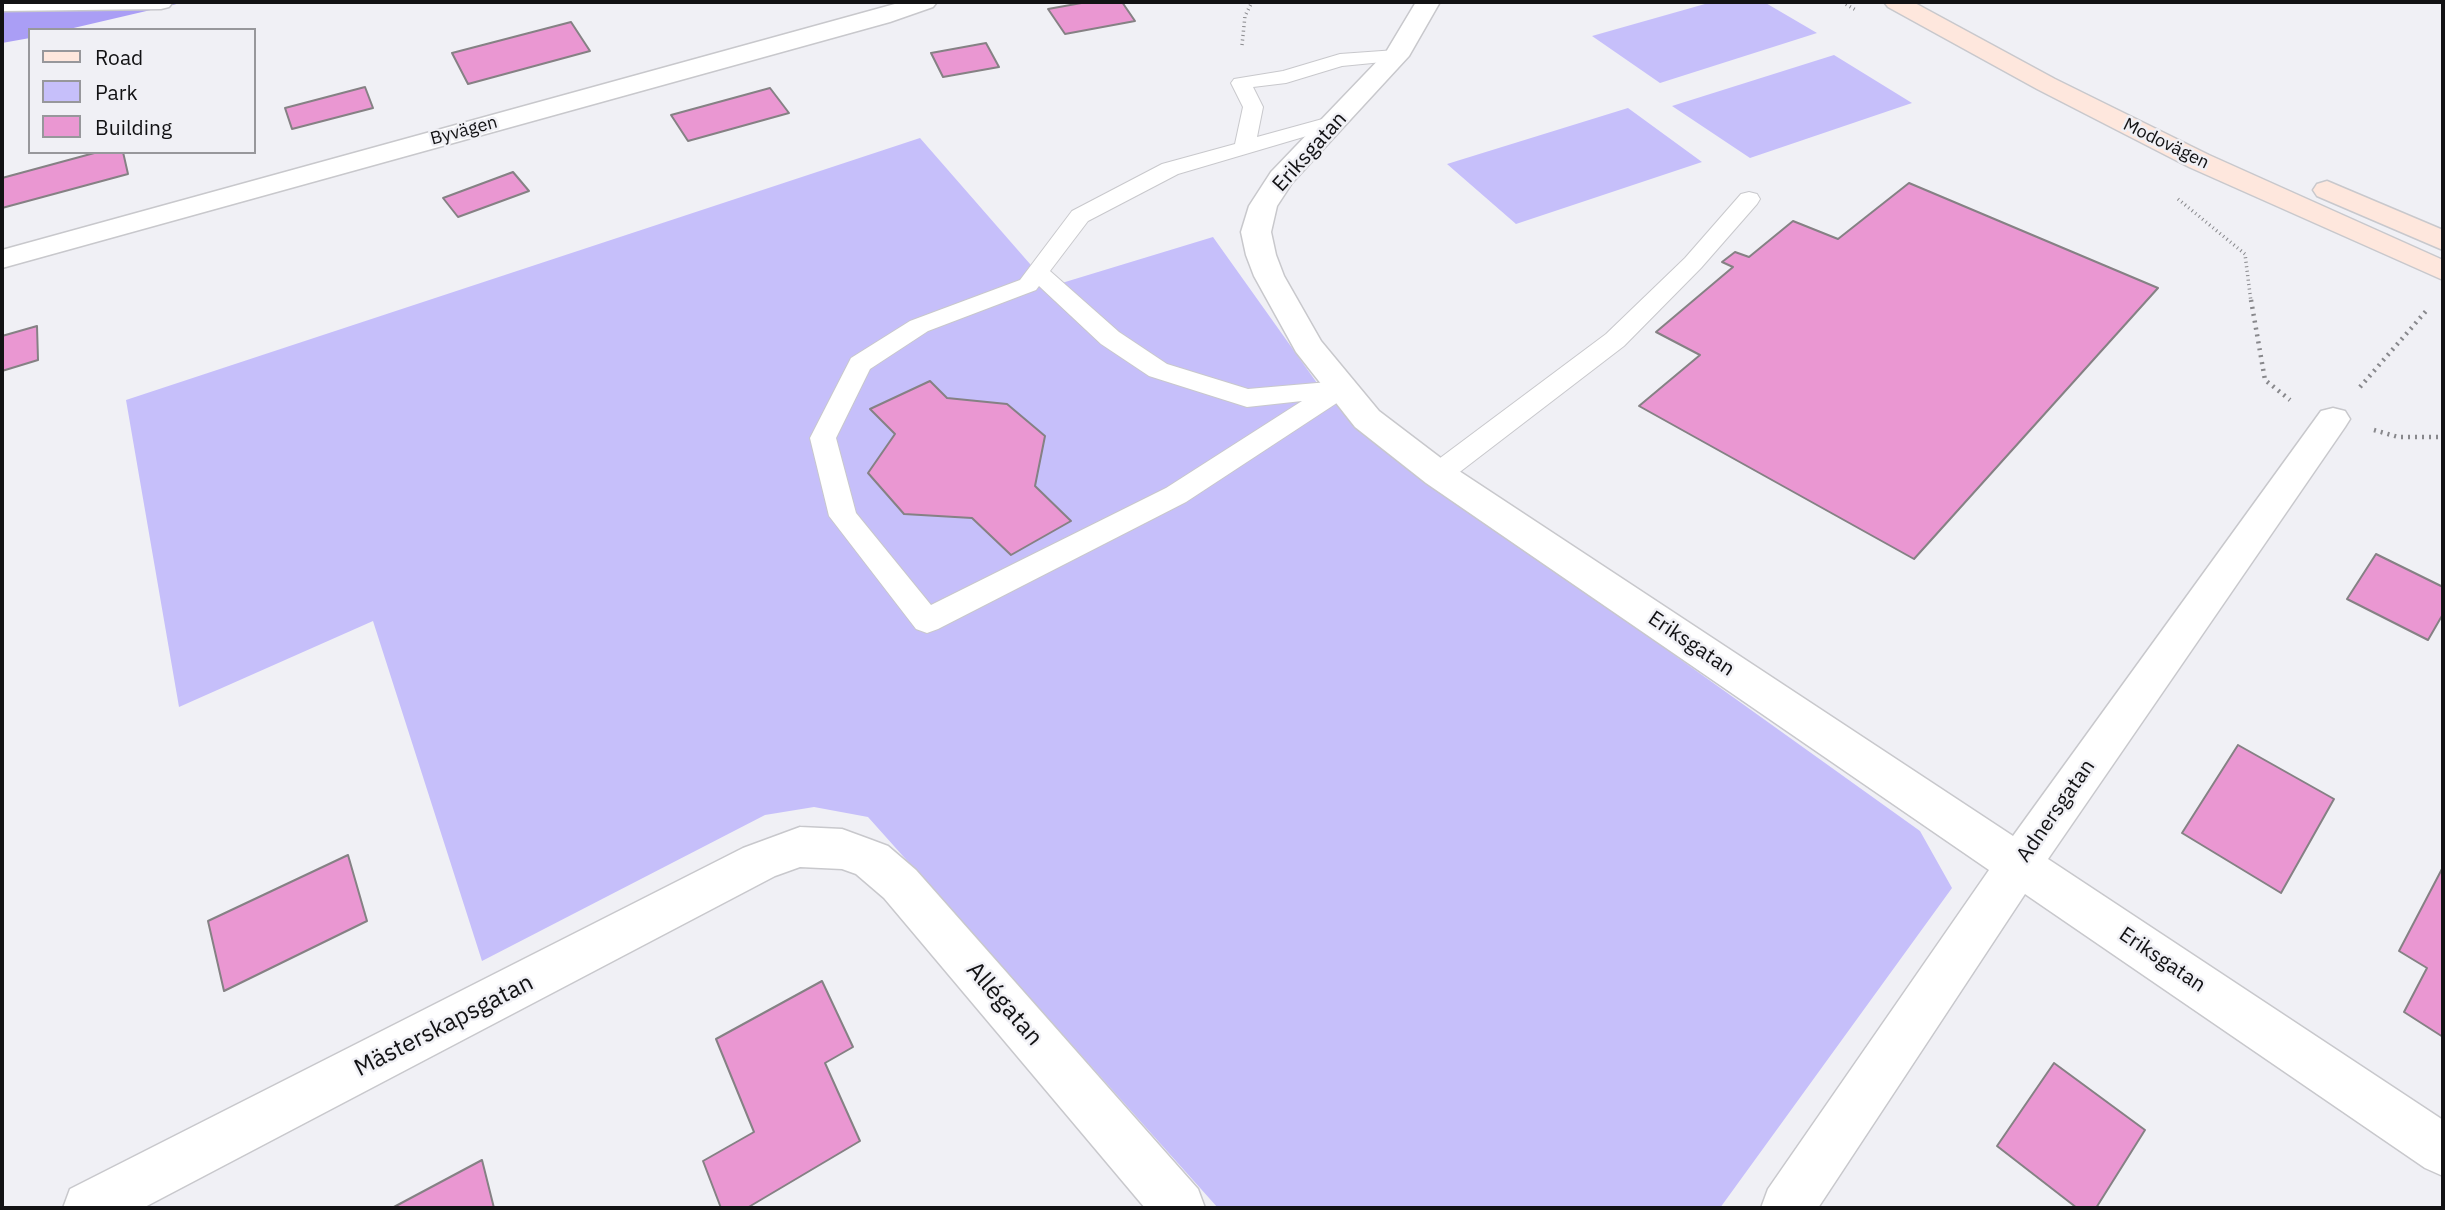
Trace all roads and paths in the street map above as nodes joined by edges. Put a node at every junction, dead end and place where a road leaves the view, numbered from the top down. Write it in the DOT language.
graph roads {
  1 [pos="161,2"];
  2 [pos="925,2"];
  3 [pos="1252,2"];
  4 [pos="1428,2"];
  5 [pos="1896,2"];
  6 [pos="1941,2"];
  7 [pos="2,4"];
  8 [pos="1396,56"];
  9 [pos="1241,83"];
  10 [pos="1337,121"];
  11 [pos="2201,134"];
  12 [pos="2226,145"];
  13 [pos="1245,147"];
  14 [pos="2251,157"];
  15 [pos="2301,179"];
  16 [pos="2177,198"];
  17 [pos="1749,199"];
  18 [pos="2443,241"];
  19 [pos="2,259"];
  20 [pos="2443,271"];
  21 [pos="1037,272"];
  22 [pos="2427,310"];
  23 [pos="1340,389"];
  24 [pos="2333,419"];
  25 [pos="2443,437"];
  26 [pos="1438,474"];
  27 [pos="800,846"];
  28 [pos="2019,864"];
  29 [pos="2443,1150"];
  30 [pos="89,1208"];
  31 [pos="1179,1208"];
  32 [pos="1787,1208"];
  1 -- 7 [label="street"];
  2 -- 19 [label="street, Byvägen"];
  3 -- 9 [label="path"];
  4 -- 8 [label="street, Eriksgatan"];
  5 -- 20 [label="main road, Modovägen"];
  6 -- 11 [label="main road, Modovägen"];
  8 -- 9 [label="lane"];
  8 -- 10 [label="street, Eriksgatan"];
  9 -- 13 [label="lane"];
  10 -- 13 [label="lane"];
  10 -- 23 [label="street, Eriksgatan"];
  12 -- 14 [label="main road, Modovägen"];
  13 -- 21 [label="lane"];
  15 -- 18 [label="main road"];
  16 -- 24 [label="path"];
  17 -- 26 [label="lane"];
  21 -- 23 [label="lane"];
  21 -- 23 [label="lane"];
  22 -- 24 [label="path"];
  23 -- 26 [label="street, Eriksgatan"];
  24 -- 25 [label="path"];
  24 -- 28 [label="street, Adnersgatan"];
  26 -- 28 [label="street, Eriksgatan"];
  27 -- 30 [label="street, Mästerskapsgatan"];
  27 -- 31 [label="street, Allégatan"];
  28 -- 29 [label="street, Eriksgatan"];
  28 -- 32 [label="street, Adnersgatan"];
}
